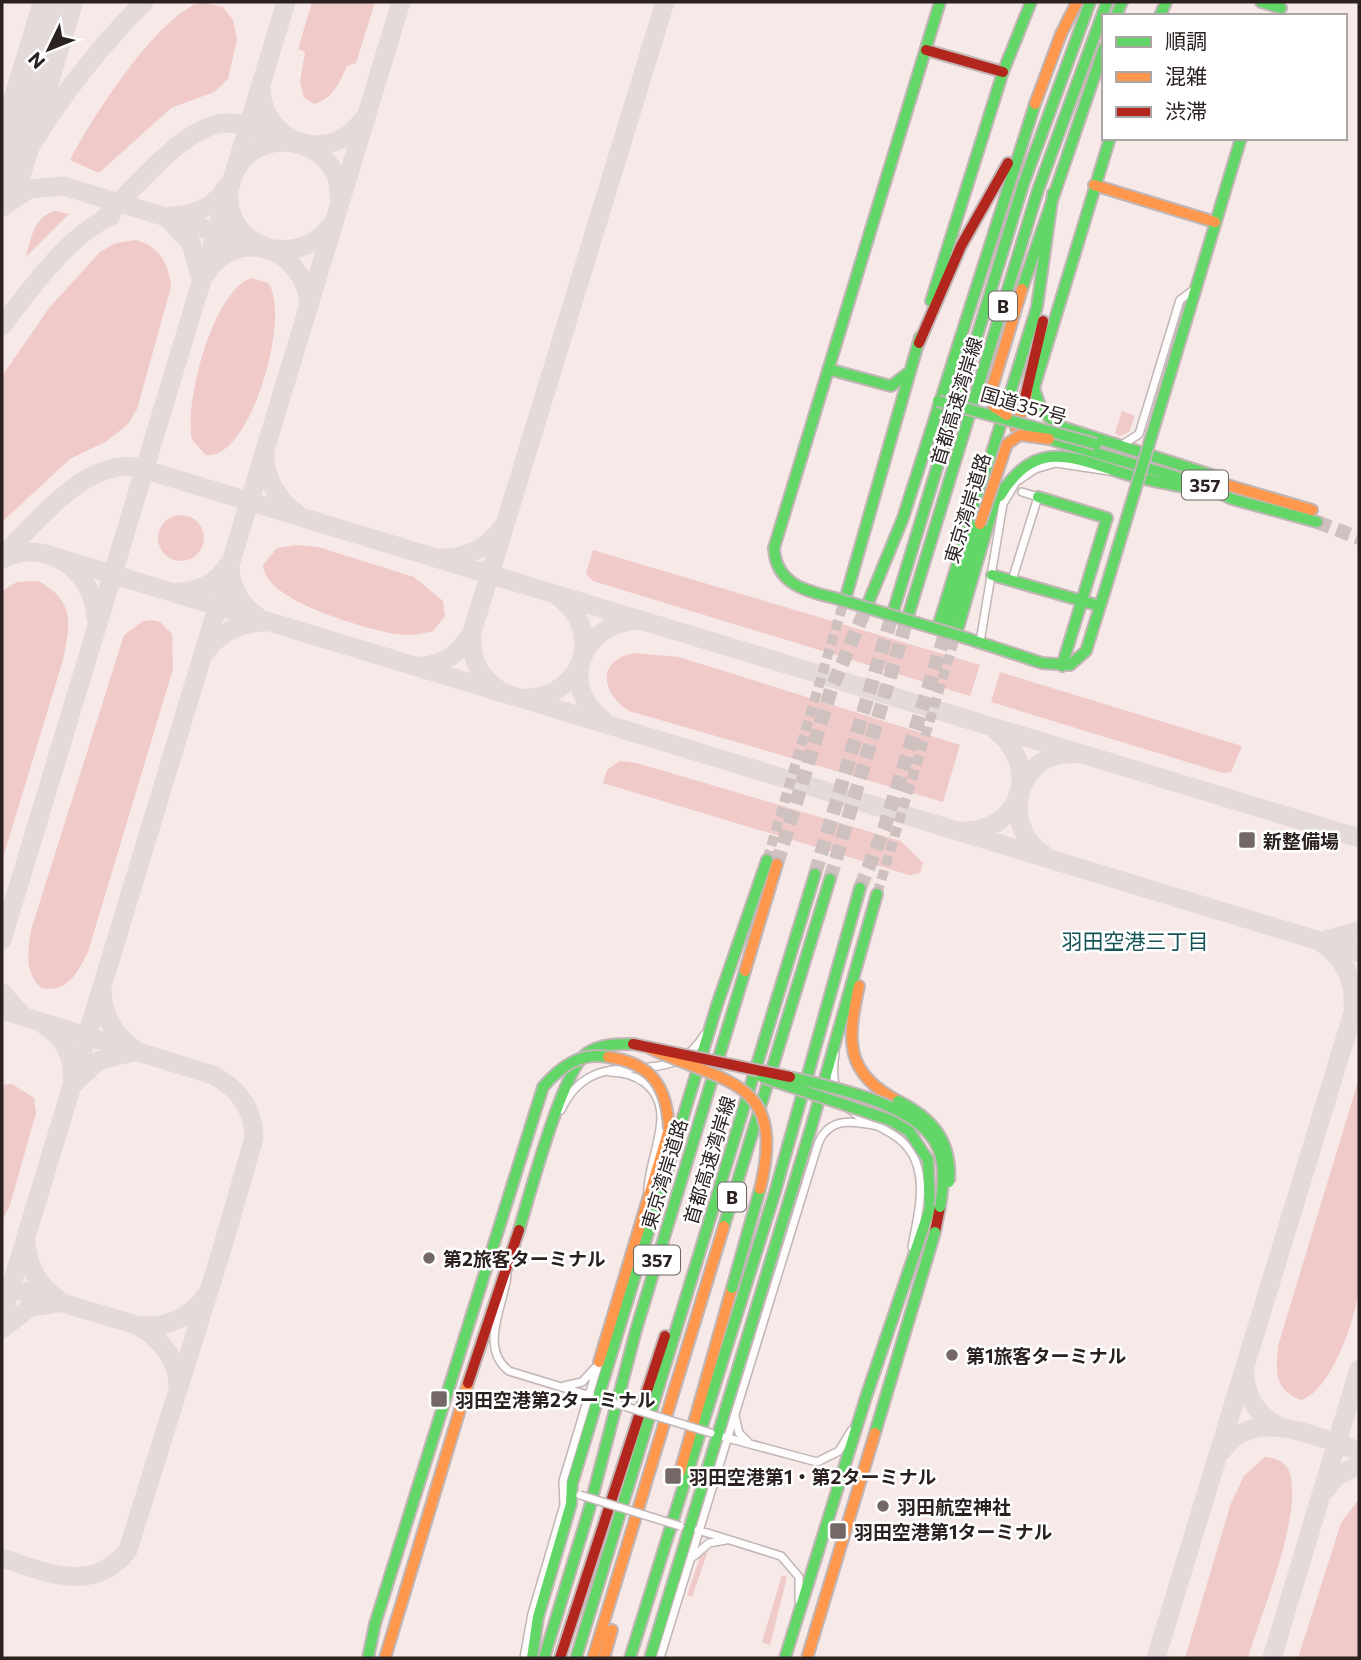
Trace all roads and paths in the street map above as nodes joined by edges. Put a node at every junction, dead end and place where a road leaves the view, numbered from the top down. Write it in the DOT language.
graph roads {
  1 [pos="940,2"];
  2 [pos="1031,2"];
  3 [pos="1077,2"];
  4 [pos="1090,2"];
  5 [pos="1261,2"];
  6 [pos="1281,9"];
  7 [pos="1102,16"];
  8 [pos="926,50"];
  9 [pos="1102,54"];
  10 [pos="1003,72"];
  11 [pos="1023,137"];
  12 [pos="1109,140"];
  13 [pos="1240,140"];
  14 [pos="1094,185"];
  15 [pos="1053,194"];
  16 [pos="1215,222"];
  17 [pos="1048,250"];
  18 [pos="1196,288"];
  19 [pos="1046,341"];
  20 [pos="919,343"];
  21 [pos="828,371"];
  22 [pos="909,371"];
  23 [pos="1025,398"];
  24 [pos="938,401"];
  25 [pos="898,405"];
  26 [pos="1026,423"];
  27 [pos="1049,439"];
  28 [pos="1122,444"];
  29 [pos="1094,448"];
  30 [pos="1120,472"];
  31 [pos="1022,492"];
  32 [pos="1038,497"];
  33 [pos="1232,499"];
  34 [pos="1293,504"];
  35 [pos="994,508"];
  36 [pos="992,575"];
  37 [pos="1012,580"];
  38 [pos="846,593"];
  39 [pos="869,601"];
  40 [pos="1082,601"];
  41 [pos="1100,606"];
  42 [pos="894,609"];
  43 [pos="909,613"];
  44 [pos="948,625"];
  45 [pos="980,642"];
  46 [pos="1062,666"];
  47 [pos="815,874"];
  48 [pos="830,879"];
  49 [pos="860,888"];
  50 [pos="717,1005"];
  51 [pos="840,1029"];
  52 [pos="649,1048"];
  53 [pos="740,1068"];
  54 [pos="596,1075"];
  55 [pos="553,1126"];
  56 [pos="878,1126"];
  57 [pos="725,1167"];
  58 [pos="647,1200"];
  59 [pos="940,1207"];
  60 [pos="509,1261"];
  61 [pos="909,1266"];
  62 [pos="599,1362"];
  63 [pos="559,1387"];
  64 [pos="597,1398"];
  65 [pos="735,1411"];
  66 [pos="862,1412"];
  67 [pos="719,1436"];
  68 [pos="751,1445"];
  69 [pos="575,1493"];
  70 [pos="636,1516"];
  71 [pos="690,1528"];
  72 [pos="729,1540"];
  73 [pos="663,1555"];
  74 [pos="689,1562"];
  75 [pos="375,1624"];
  76 [pos="794,1627"];
  77 [pos="362,1658"];
  78 [pos="368,1658"];
  79 [pos="383,1658"];
  80 [pos="524,1658"];
  81 [pos="532,1658"];
  82 [pos="544,1658"];
  83 [pos="560,1658"];
  84 [pos="576,1658"];
  85 [pos="593,1658"];
  86 [pos="604,1658"];
  87 [pos="630,1658"];
  88 [pos="650,1658"];
  89 [pos="660,1658"];
  90 [pos="785,1658"];
  91 [pos="807,1658"];
  1 -- 8 [label="main road"];
  2 -- 10 [label="main road"];
  3 -- 11 [label="main road"];
  4 -- 42 [label="main road, 首都高速湾岸線 / B"];
  5 -- 6 [label="main road"];
  7 -- 43 [label="main road, 首都高速湾岸線 / B"];
  8 -- 10 [label="main road"];
  8 -- 21 [label="main road"];
  9 -- 15 [label="main road"];
  10 -- 20 [label="main road"];
  11 -- 20 [label="main road"];
  11 -- 24 [label="main road"];
  12 -- 14 [label="main road"];
  13 -- 16 [label="main road"];
  14 -- 16 [label="main road"];
  14 -- 19 [label="main road"];
  15 -- 17 [label="main road"];
  15 -- 26 [label="main road, bridge"];
  16 -- 18 [label="main road"];
  17 -- 23 [label="main road"];
  17 -- 44 [label="main road"];
  18 -- 28 [label="street"];
  18 -- 41 [label="main road, bridge"];
  19 -- 23 [label="main road"];
  19 -- 28 [label="main road"];
  20 -- 22 [label="main road"];
  21 -- 22 [label="main road"];
  21 -- 25 [label="main road"];
  21 -- 45 [label="main road, bridge"];
  22 -- 25 [label="main road"];
  23 -- 35 [label="main road"];
  24 -- 26 [label="main road, 国道357号 / 357, bridge"];
  24 -- 27 [label="main road, 国道357号 / 357, bridge"];
  24 -- 39 [label="main road"];
  25 -- 38 [label="main road"];
  26 -- 29 [label="main road, 国道357号 / 357, bridge"];
  27 -- 29 [label="main road, 国道357号 / 357"];
  27 -- 44 [label="main road, 東京湾岸道路 / 357, bridge"];
  28 -- 34 [label="main road"];
  29 -- 33 [label="main road, 国道357号 / 357"];
  29 -- 34 [label="main road, 国道357号 / 357"];
  30 -- 33 [label="main road"];
  30 -- 35 [label="main road"];
  30 -- 36 [label="street"];
  31 -- 32 [label="street"];
  32 -- 37 [label="street"];
  32 -- 40 [label="main road"];
  33 -- 34 [label="main road, 国道357号 / 357"];
  35 -- 44 [label="main road"];
  36 -- 37 [label="main road"];
  36 -- 45 [label="street"];
  37 -- 40 [label="main road"];
  40 -- 41 [label="main road"];
  40 -- 46 [label="main road"];
  41 -- 46 [label="main road"];
  45 -- 46 [label="main road"];
  47 -- 57 [label="main road, 首都高速湾岸線 / B"];
  48 -- 70 [label="main road, 首都高速湾岸線 / B"];
  49 -- 73 [label="main road"];
  50 -- 54 [label="street"];
  50 -- 64 [label="main road"];
  50 -- 82 [label="main road, 東京湾岸道路 / 357"];
  51 -- 56 [label="street"];
  51 -- 59 [label="main road, bridge"];
  51 -- 67 [label="main road"];
  52 -- 53 [label="main road, bridge"];
  52 -- 55 [label="main road, bridge"];
  52 -- 73 [label="main road, bridge"];
  53 -- 59 [label="main road, bridge"];
  53 -- 61 [label="main road, bridge"];
  54 -- 55 [label="street"];
  54 -- 58 [label="street"];
  55 -- 60 [label="main road"];
  56 -- 61 [label="street"];
  56 -- 65 [label="street"];
  57 -- 83 [label="main road"];
  57 -- 84 [label="main road, 首都高速湾岸線 / B"];
  58 -- 62 [label="main road"];
  58 -- 75 [label="main road, bridge"];
  59 -- 91 [label="main road, bridge"];
  60 -- 63 [label="street"];
  60 -- 79 [label="main road"];
  61 -- 66 [label="main road"];
  62 -- 63 [label="street"];
  62 -- 64 [label="street"];
  63 -- 64 [label="street"];
  64 -- 67 [label="street, bridge"];
  64 -- 69 [label="main road"];
  64 -- 80 [label="street"];
  65 -- 67 [label="street"];
  65 -- 68 [label="street"];
  66 -- 68 [label="street"];
  66 -- 76 [label="main road"];
  67 -- 68 [label="street"];
  67 -- 71 [label="main road"];
  69 -- 71 [label="street, bridge"];
  69 -- 81 [label="main road"];
  70 -- 85 [label="main road, 首都高速湾岸線 / B"];
  70 -- 86 [label="main road"];
  71 -- 72 [label="street"];
  71 -- 74 [label="street"];
  71 -- 88 [label="main road"];
  72 -- 74 [label="street"];
  72 -- 76 [label="street"];
  73 -- 87 [label="main road"];
  74 -- 89 [label="street"];
  75 -- 77 [label="main road"];
  75 -- 78 [label="main road"];
  76 -- 90 [label="main road"];
}
